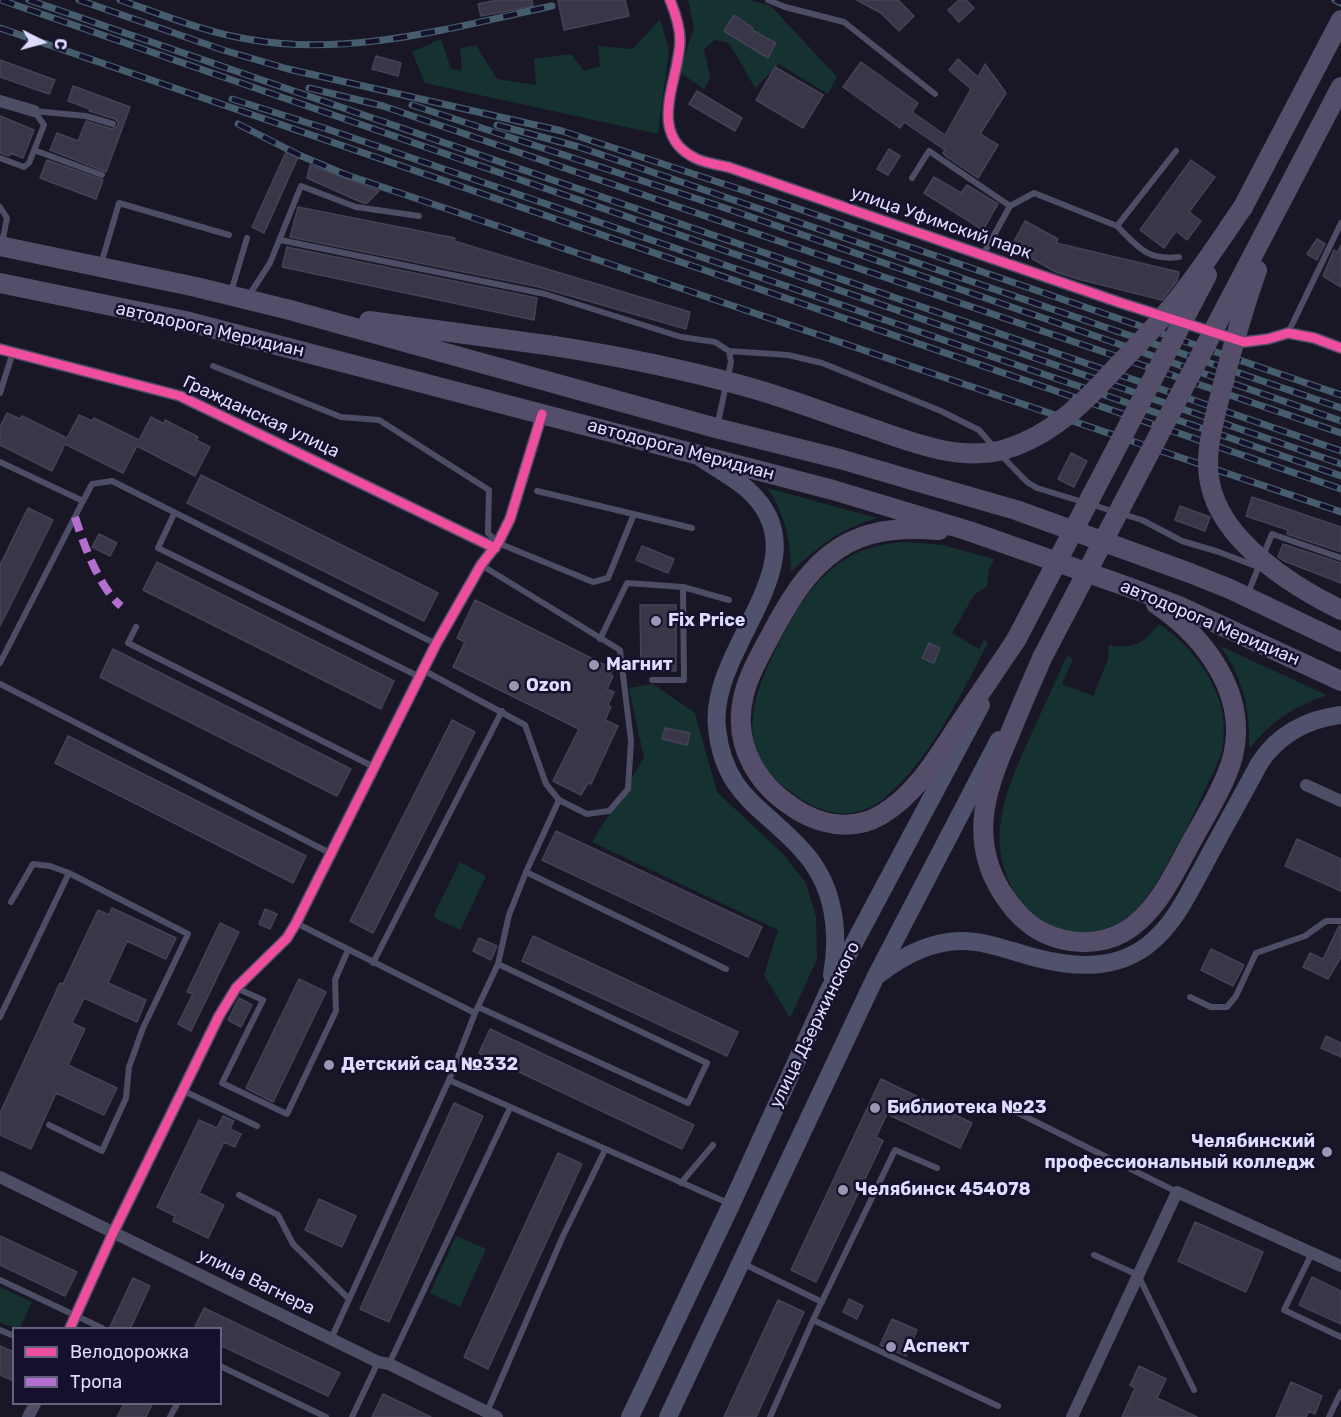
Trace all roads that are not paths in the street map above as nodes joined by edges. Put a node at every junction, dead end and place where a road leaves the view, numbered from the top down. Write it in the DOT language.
graph roads {
  1 [pos="670,0"];
  2 [pos="768,0"];
  3 [pos="1341,20"];
  4 [pos="1341,87"];
  5 [pos="935,94"];
  6 [pos="0,101"];
  7 [pos="34,111"];
  8 [pos="113,124"];
  9 [pos="34,150"];
  10 [pos="1176,151"];
  11 [pos="0,158"];
  12 [pos="102,175"];
  13 [pos="912,178"];
  14 [pos="1281,202"];
  15 [pos="1010,206"];
  16 [pos="0,207"];
  17 [pos="1243,207"];
  18 [pos="419,216"];
  19 [pos="1341,223"];
  20 [pos="1117,226"];
  21 [pos="229,235"];
  22 [pos="247,238"];
  23 [pos="280,240"];
  24 [pos="1,247"];
  25 [pos="983,255"];
  26 [pos="1179,257"];
  27 [pos="100,267"];
  28 [pos="0,283"];
  29 [pos="238,298"];
  30 [pos="290,310"];
  31 [pos="1288,333"];
  32 [pos="1341,348"];
  33 [pos="0,349"];
  34 [pos="729,351"];
  35 [pos="13,352"];
  36 [pos="213,366"];
  37 [pos="0,393"];
  38 [pos="542,414"];
  39 [pos="716,428"];
  40 [pos="694,454"];
  41 [pos="0,462"];
  42 [pos="537,491"];
  43 [pos="83,501"];
  44 [pos="174,514"];
  45 [pos="634,514"];
  46 [pos="692,528"];
  47 [pos="969,531"];
  48 [pos="496,546"];
  49 [pos="1341,558"];
  50 [pos="482,566"];
  51 [pos="1258,567"];
  52 [pos="683,587"];
  53 [pos="1131,588"];
  54 [pos="1246,597"];
  55 [pos="729,600"];
  56 [pos="1341,610"];
  57 [pos="136,627"];
  58 [pos="600,639"];
  59 [pos="1016,640"];
  60 [pos="1341,642"];
  61 [pos="436,644"];
  62 [pos="1043,656"];
  63 [pos="0,663"];
  64 [pos="421,673"];
  65 [pos="652,680"];
  66 [pos="1341,681"];
  67 [pos="0,684"];
  68 [pos="502,711"];
  69 [pos="1341,715"];
  70 [pos="374,767"];
  71 [pos="1306,785"];
  72 [pos="558,800"];
  73 [pos="1341,801"];
  74 [pos="330,853"];
  75 [pos="526,872"];
  76 [pos="69,873"];
  77 [pos="11,902"];
  78 [pos="1341,921"];
  79 [pos="296,923"];
  80 [pos="348,950"];
  81 [pos="374,963"];
  82 [pos="498,964"];
  83 [pos="726,969"];
  84 [pos="875,978"];
  85 [pos="236,988"];
  86 [pos="829,990"];
  87 [pos="1190,997"];
  88 [pos="477,1010"];
  89 [pos="0,1017"];
  90 [pos="449,1080"];
  91 [pos="182,1090"];
  92 [pos="1006,1107"];
  93 [pos="510,1108"];
  94 [pos="49,1125"];
  95 [pos="257,1126"];
  96 [pos="713,1144"];
  97 [pos="605,1150"];
  98 [pos="937,1168"];
  99 [pos="0,1178"];
  100 [pos="681,1183"];
  101 [pos="1177,1192"];
  102 [pos="239,1195"];
  103 [pos="731,1205"];
  104 [pos="112,1233"];
  105 [pos="1313,1253"];
  106 [pos="1094,1255"];
  107 [pos="741,1262"];
  108 [pos="1341,1266"];
  109 [pos="1138,1275"];
  110 [pos="0,1280"];
  111 [pos="349,1299"];
  112 [pos="822,1302"];
  113 [pos="76,1316"];
  114 [pos="813,1320"];
  115 [pos="71,1327"];
  116 [pos="100,1327"];
  117 [pos="1341,1337"];
  118 [pos="331,1339"];
  119 [pos="383,1363"];
  120 [pos="222,1367"];
  121 [pos="1194,1390"];
  122 [pos="1341,1392"];
  123 [pos="998,1406"];
  124 [pos="492,1414"];
  125 [pos="326,1417"];
  126 [pos="352,1417"];
  127 [pos="630,1417"];
  128 [pos="668,1417"];
  129 [pos="770,1417"];
  130 [pos="1072,1417"];
  131 [pos="1329,1417"];
  1 -- 25 [label="street, улица Уфимский парк"];
  2 -- 5 [label="lane"];
  3 -- 17 [label="main road"];
  4 -- 14 [label="main road, bridge"];
  6 -- 7 [label="street"];
  7 -- 8 [label="lane"];
  7 -- 9 [label="lane"];
  9 -- 11 [label="lane"];
  9 -- 12 [label="lane"];
  10 -- 20 [label="lane"];
  13 -- 15 [label="lane"];
  14 -- 56 [label="main road, bridge"];
  14 -- 62 [label="main road, bridge"];
  15 -- 20 [label="lane"];
  15 -- 25 [label="lane"];
  16 -- 24 [label="lane"];
  17 -- 30 [label="main road, bridge"];
  17 -- 59 [label="main road, bridge"];
  18 -- 23 [label="lane"];
  19 -- 31 [label="lane"];
  20 -- 26 [label="lane"];
  21 -- 27 [label="lane"];
  22 -- 29 [label="lane"];
  23 -- 29 [label="lane"];
  23 -- 34 [label="lane"];
  24 -- 27 [label="main road, автодорога Меридиан"];
  25 -- 31 [label="street, улица Уфимский парк"];
  27 -- 29 [label="main road, автодорога Меридиан"];
  28 -- 38 [label="main road, автодорога Меридиан"];
  29 -- 30 [label="main road, автодорога Меридиан"];
  30 -- 39 [label="main road, автодорога Меридиан"];
  31 -- 32 [label="street, улица Уфимский парк"];
  33 -- 35 [label="street, Гражданская улица"];
  34 -- 39 [label="lane"];
  34 -- 51 [label="lane"];
  35 -- 37 [label="lane"];
  35 -- 48 [label="street, Гражданская улица"];
  36 -- 48 [label="lane"];
  38 -- 40 [label="main road, автодорога Меридиан"];
  38 -- 48 [label="street"];
  39 -- 54 [label="main road, автодорога Меридиан"];
  40 -- 47 [label="main road, автодорога Меридиан"];
  40 -- 86 [label="main road"];
  41 -- 43 [label="lane"];
  42 -- 45 [label="lane"];
  43 -- 44 [label="lane"];
  43 -- 63 [label="lane"];
  44 -- 61 [label="lane"];
  44 -- 64 [label="lane"];
  45 -- 46 [label="lane"];
  45 -- 48 [label="lane"];
  47 -- 53 [label="main road, автодорога Меридиан"];
  47 -- 59 [label="main road"];
  48 -- 50 [label="street"];
  49 -- 51 [label="lane"];
  50 -- 58 [label="lane"];
  50 -- 61 [label="street"];
  51 -- 54 [label="lane"];
  52 -- 55 [label="lane"];
  52 -- 58 [label="lane"];
  52 -- 65 [label="lane"];
  53 -- 62 [label="main road"];
  53 -- 66 [label="main road, автодорога Меридиан"];
  54 -- 60 [label="main road, автодорога Меридиан"];
  57 -- 70 [label="lane"];
  58 -- 72 [label="lane"];
  59 -- 86 [label="main road, улица Дзержинского"];
  61 -- 64 [label="street"];
  62 -- 84 [label="main road, улица Дзержинского"];
  64 -- 68 [label="lane"];
  64 -- 70 [label="street"];
  67 -- 74 [label="lane"];
  68 -- 72 [label="lane"];
  68 -- 81 [label="lane"];
  69 -- 84 [label="main road"];
  70 -- 74 [label="street"];
  71 -- 73 [label="street"];
  72 -- 75 [label="lane"];
  74 -- 79 [label="street"];
  75 -- 82 [label="lane"];
  75 -- 83 [label="lane"];
  76 -- 77 [label="lane"];
  76 -- 89 [label="lane"];
  76 -- 94 [label="lane"];
  78 -- 87 [label="lane"];
  79 -- 80 [label="lane"];
  79 -- 85 [label="street"];
  80 -- 81 [label="lane"];
  80 -- 85 [label="lane"];
  81 -- 88 [label="lane"];
  82 -- 88 [label="lane"];
  82 -- 88 [label="lane"];
  84 -- 107 [label="main road, улица Дзержинского"];
  85 -- 91 [label="street"];
  86 -- 103 [label="main road, улица Дзержинского"];
  88 -- 90 [label="lane"];
  90 -- 93 [label="lane"];
  90 -- 111 [label="lane"];
  91 -- 95 [label="lane"];
  91 -- 104 [label="street"];
  92 -- 101 [label="lane"];
  93 -- 97 [label="lane"];
  93 -- 119 [label="lane"];
  96 -- 100 [label="lane"];
  97 -- 100 [label="lane"];
  97 -- 124 [label="lane"];
  98 -- 112 [label="lane"];
  99 -- 104 [label="street, улица Вагнера"];
  100 -- 103 [label="lane"];
  101 -- 105 [label="street"];
  101 -- 109 [label="street"];
  102 -- 111 [label="lane"];
  103 -- 127 [label="main road, улица Дзержинского"];
  104 -- 113 [label="street"];
  104 -- 118 [label="street, улица Вагнера"];
  105 -- 108 [label="street"];
  105 -- 117 [label="lane"];
  106 -- 109 [label="lane"];
  107 -- 112 [label="lane"];
  107 -- 128 [label="main road, улица Дзержинского"];
  109 -- 121 [label="lane"];
  109 -- 130 [label="street"];
  110 -- 113 [label="lane"];
  111 -- 118 [label="lane"];
  112 -- 114 [label="lane"];
  113 -- 115 [label="street"];
  113 -- 116 [label="lane"];
  114 -- 123 [label="lane"];
  114 -- 129 [label="lane"];
  118 -- 119 [label="street, улица Вагнера"];
  119 -- 124 [label="street, улица Вагнера"];
  119 -- 126 [label="lane"];
  120 -- 125 [label="lane"];
  122 -- 131 [label="lane"];
}
